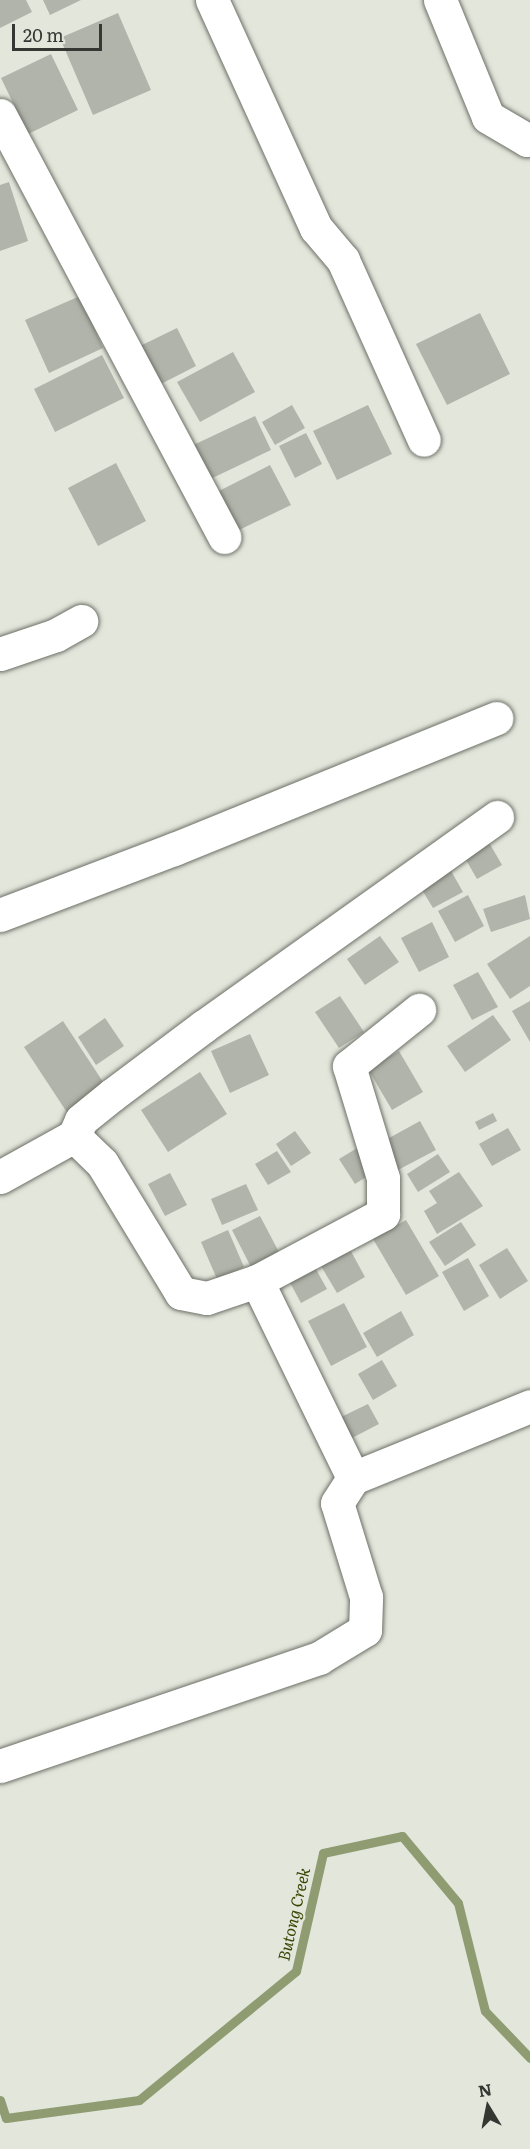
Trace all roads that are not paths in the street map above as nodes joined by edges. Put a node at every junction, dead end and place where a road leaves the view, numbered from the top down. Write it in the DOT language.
graph roads {
  1 [pos="212,0"];
  2 [pos="440,0"];
  3 [pos="0,115"];
  4 [pos="530,139"];
  5 [pos="424,440"];
  6 [pos="224,537"];
  7 [pos="81,621"];
  8 [pos="0,654"];
  9 [pos="496,718"];
  10 [pos="497,817"];
  11 [pos="0,915"];
  12 [pos="419,1010"];
  13 [pos="74,1136"];
  14 [pos="0,1177"];
  15 [pos="257,1281"];
  16 [pos="530,1406"];
  17 [pos="353,1478"];
  18 [pos="0,1766"];
  1 -- 5 [label="street"];
  2 -- 4 [label="street"];
  3 -- 6 [label="street"];
  7 -- 8 [label="street"];
  9 -- 11 [label="street"];
  10 -- 13 [label="street"];
  12 -- 15 [label="street"];
  13 -- 14 [label="street"];
  13 -- 15 [label="street"];
  15 -- 17 [label="street"];
  16 -- 17 [label="street"];
  17 -- 18 [label="street"];
}
